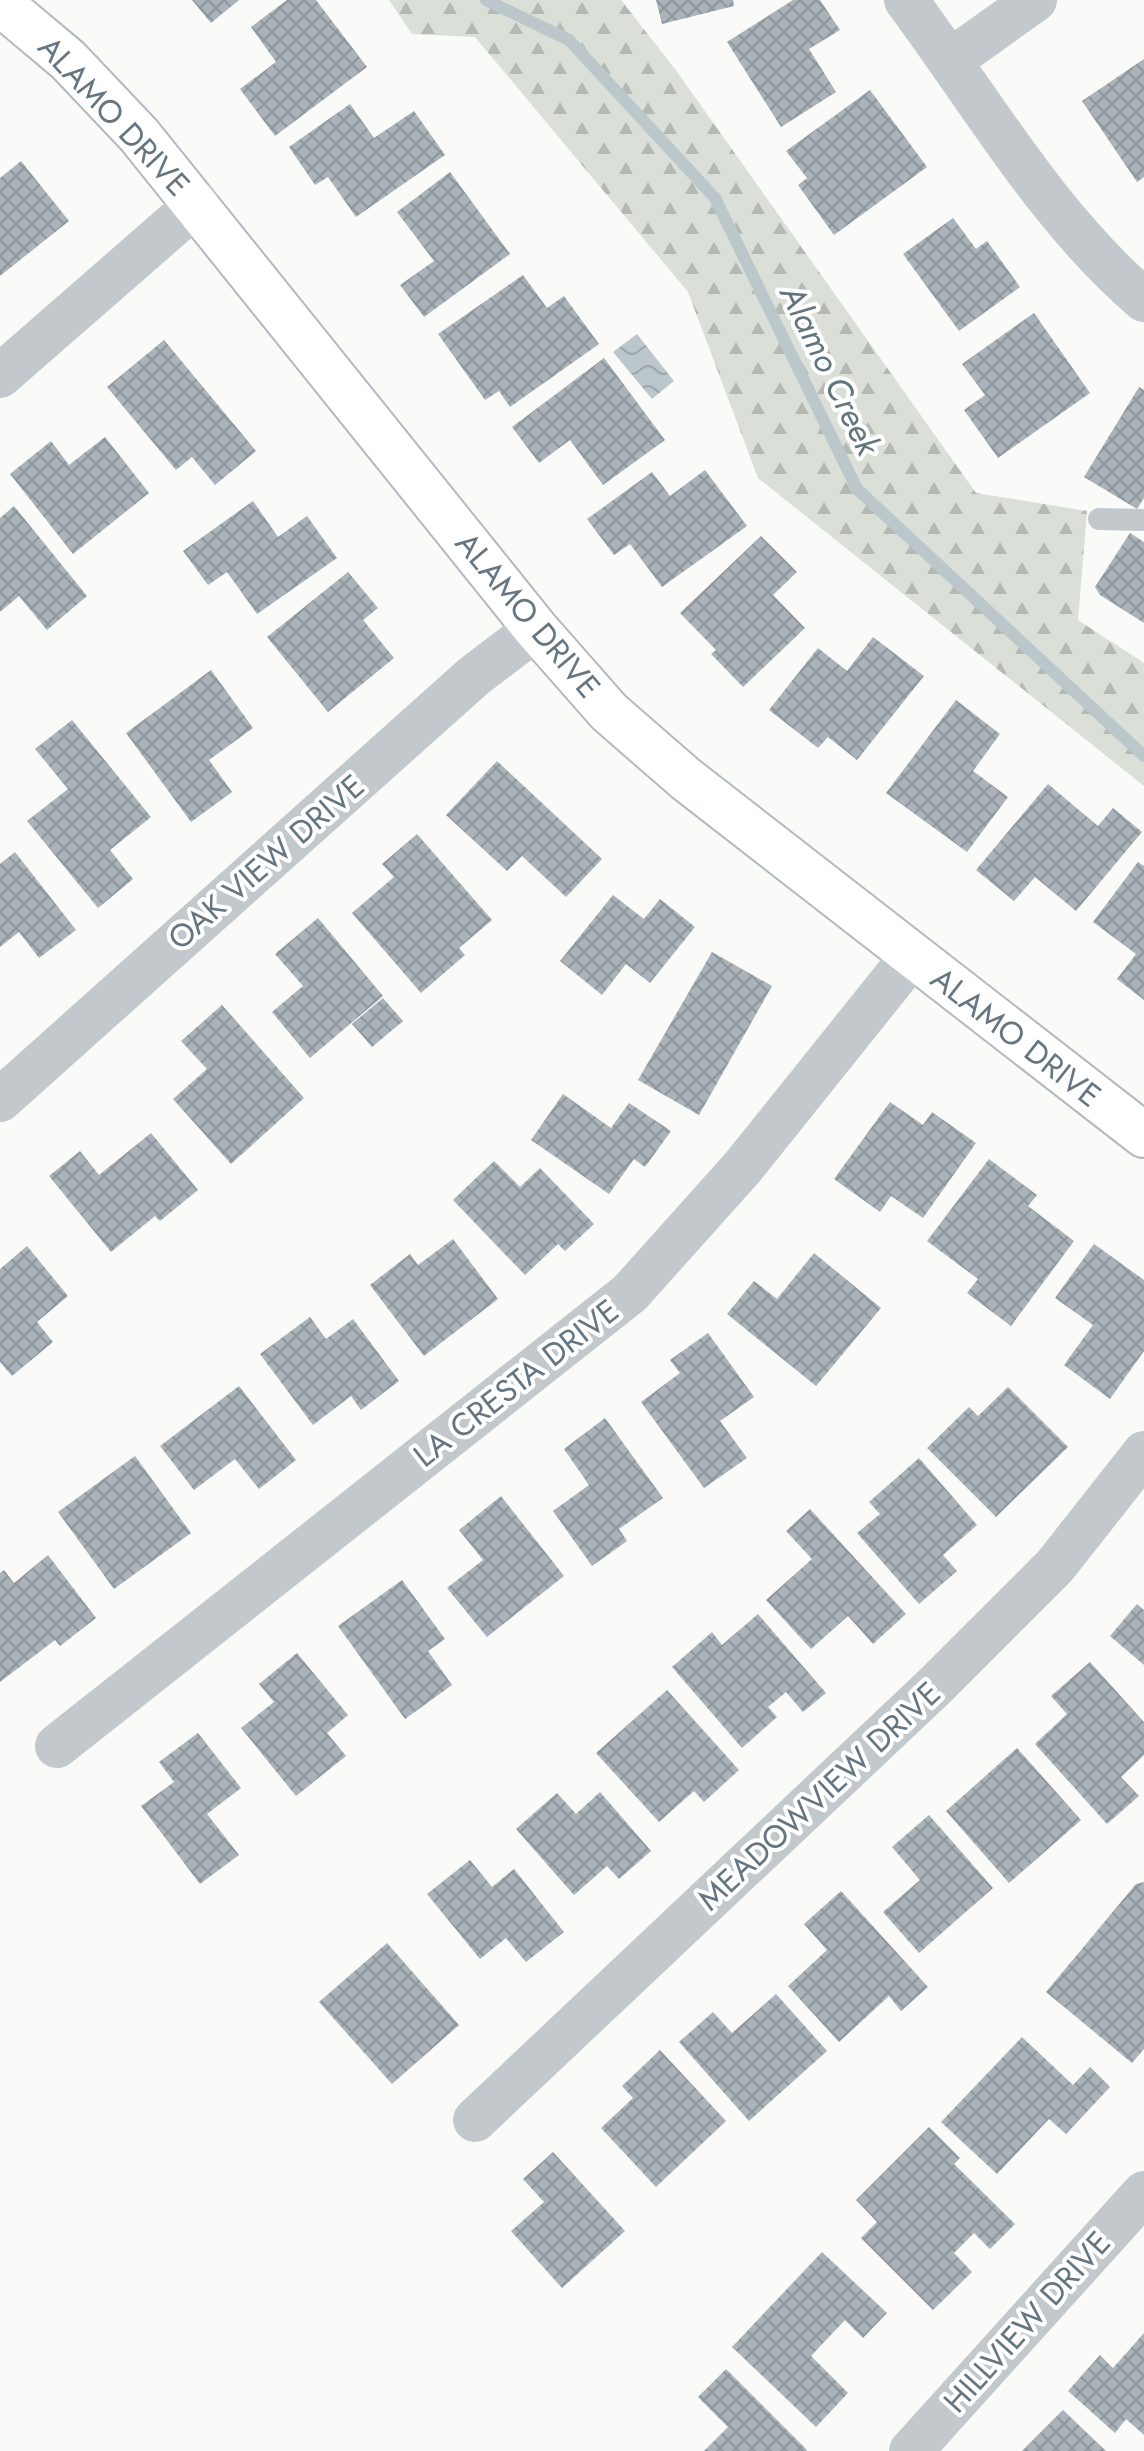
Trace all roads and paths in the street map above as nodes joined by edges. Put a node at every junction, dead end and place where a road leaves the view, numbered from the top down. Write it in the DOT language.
graph roads {
  1 [pos="906,0"];
  2 [pos="1035,0"];
  3 [pos="0,3"];
  4 [pos="951,60"];
  5 [pos="197,204"];
  6 [pos="1144,300"];
  7 [pos="0,376"];
  8 [pos="1099,519"];
  9 [pos="1144,520"];
  10 [pos="536,629"];
  11 [pos="912,956"];
  12 [pos="0,1100"];
  13 [pos="1144,1135"];
  14 [pos="1144,1453"];
  15 [pos="57,1746"];
  16 [pos="475,2120"];
  17 [pos="1144,2193"];
  18 [pos="911,2451"];
  1 -- 4 [label="street"];
  2 -- 4 [label="street"];
  3 -- 5 [label="main road, ALAMO DRIVE"];
  4 -- 6 [label="street"];
  5 -- 7 [label="street"];
  5 -- 10 [label="main road, ALAMO DRIVE"];
  8 -- 9 [label="lane"];
  10 -- 11 [label="main road, ALAMO DRIVE"];
  10 -- 12 [label="street, OAK VIEW DRIVE"];
  11 -- 13 [label="main road, ALAMO DRIVE"];
  11 -- 15 [label="street, LA CRESTA DRIVE"];
  14 -- 16 [label="street, MEADOWVIEW DRIVE"];
  17 -- 18 [label="street, HILLVIEW DRIVE"];
}
